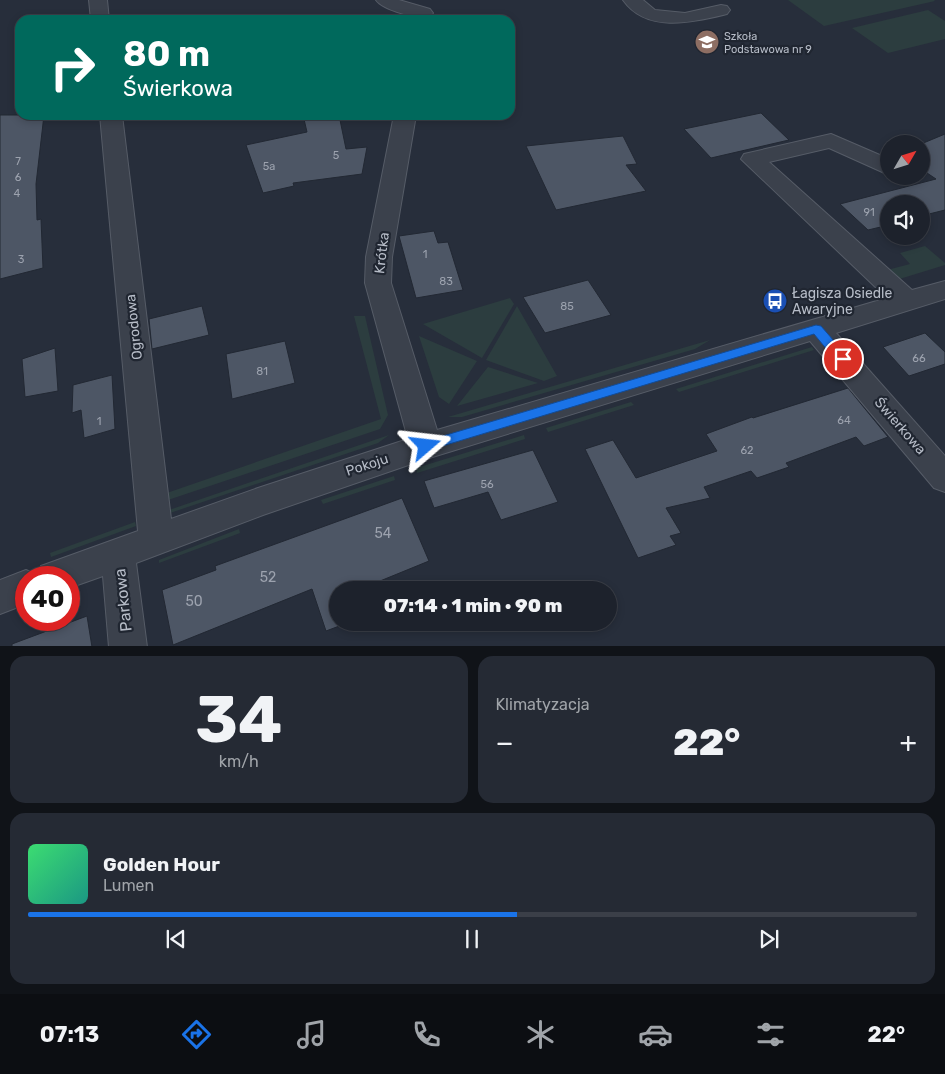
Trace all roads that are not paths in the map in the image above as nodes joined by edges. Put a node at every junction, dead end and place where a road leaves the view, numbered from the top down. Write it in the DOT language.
graph roads {
  1 [pos="98,0"];
  2 [pos="385,0"];
  3 [pos="632,0"];
  4 [pos="720,10"];
  5 [pos="424,11"];
  6 [pos="100,15"];
  7 [pos="112,120"];
  8 [pos="404,120"];
  9 [pos="880,164"];
  10 [pos="945,290"];
  11 [pos="908,302"];
  12 [pos="816,329"];
  13 [pos="426,446"];
  14 [pos="945,478"];
  15 [pos="156,539"];
  16 [pos="118,554"];
  17 [pos="80,568"];
  18 [pos="15,591"];
  19 [pos="0,597"];
  20 [pos="128,646"];
  1 -- 6 [label="street"];
  2 -- 5 [label="street"];
  3 -- 4 [label="street"];
  7 -- 15 [label="street, Ogrodowa"];
  8 -- 13 [label="street, Krótka"];
  9 -- 11 [label="street"];
  10 -- 11 [label="street, Pokoju"];
  11 -- 12 [label="street, Pokoju"];
  12 -- 13 [label="street, Pokoju"];
  12 -- 14 [label="street, Świerkowa"];
  13 -- 15 [label="street, Pokoju"];
  15 -- 16 [label="street, Pokoju"];
  16 -- 17 [label="street, Pokoju"];
  16 -- 20 [label="street, Parkowa"];
  18 -- 19 [label="street"];
}
